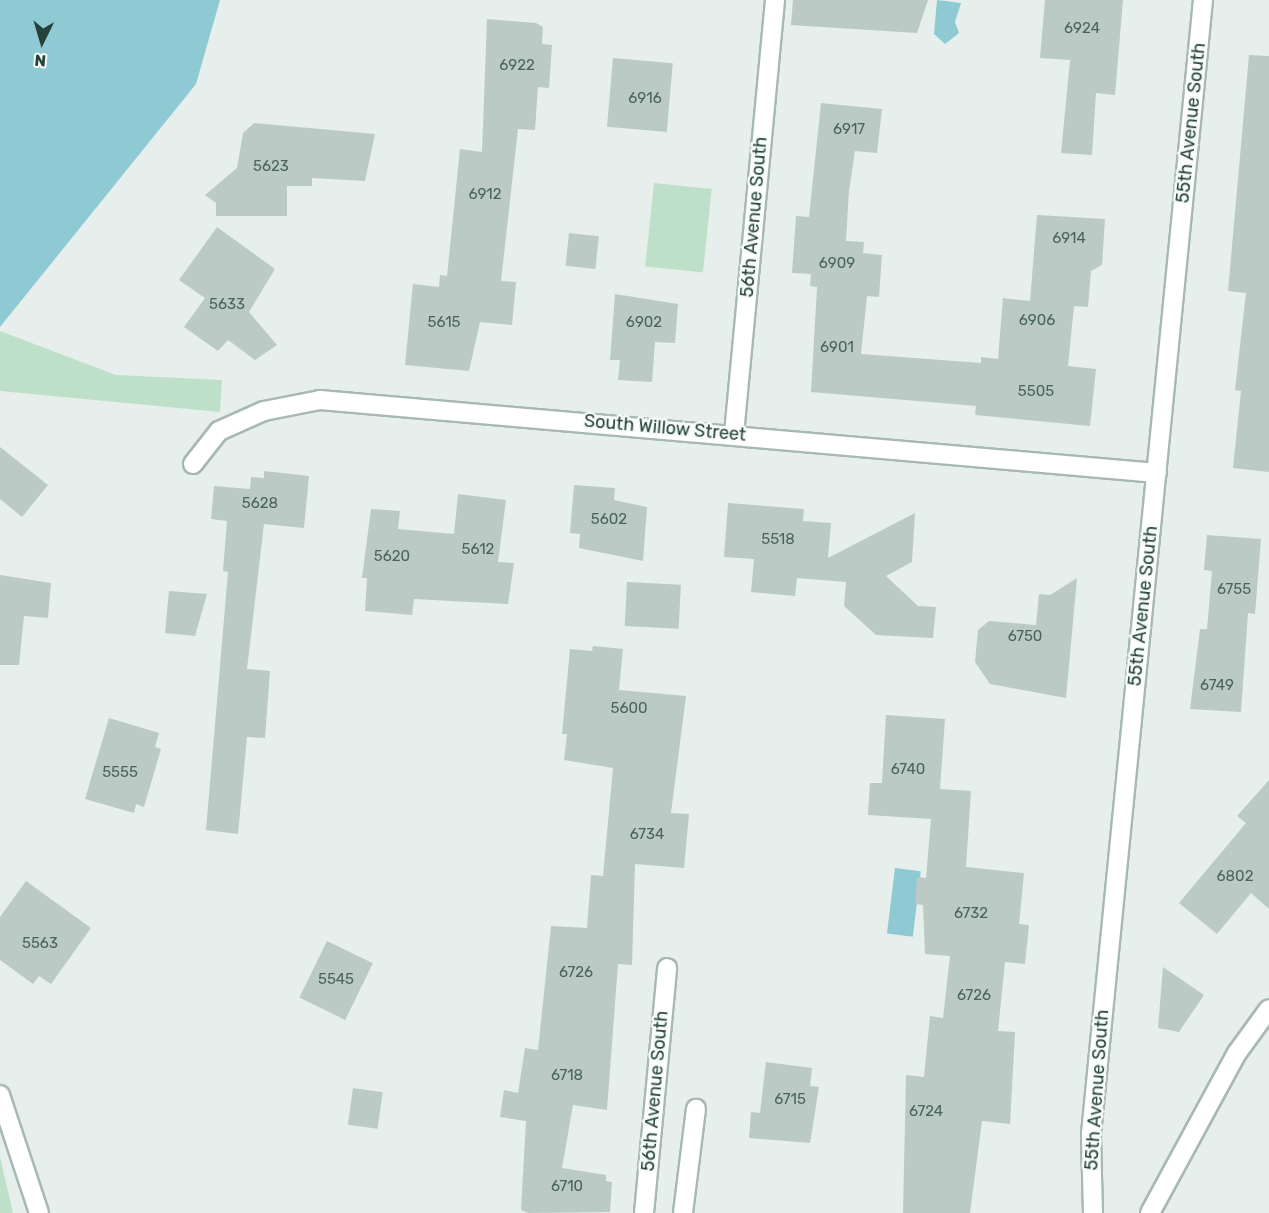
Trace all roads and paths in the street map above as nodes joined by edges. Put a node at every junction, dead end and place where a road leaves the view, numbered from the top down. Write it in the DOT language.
graph roads {
  1 [pos="775,0"];
  2 [pos="1203,0"];
  3 [pos="734,434"];
  4 [pos="193,464"];
  5 [pos="1156,473"];
  6 [pos="667,968"];
  7 [pos="1269,1009"];
  8 [pos="0,1095"];
  9 [pos="696,1109"];
  10 [pos="39,1213"];
  11 [pos="644,1213"];
  12 [pos="683,1213"];
  13 [pos="1093,1213"];
  14 [pos="1150,1213"];
  1 -- 3 [label="street, 56th Avenue South"];
  2 -- 5 [label="street, 55th Avenue South"];
  3 -- 4 [label="street, South Willow Street"];
  3 -- 5 [label="street, South Willow Street"];
  5 -- 13 [label="street, 55th Avenue South"];
  6 -- 11 [label="street, 56th Avenue South"];
  7 -- 14 [label="street"];
  8 -- 10 [label="street"];
  9 -- 12 [label="street"];
}
